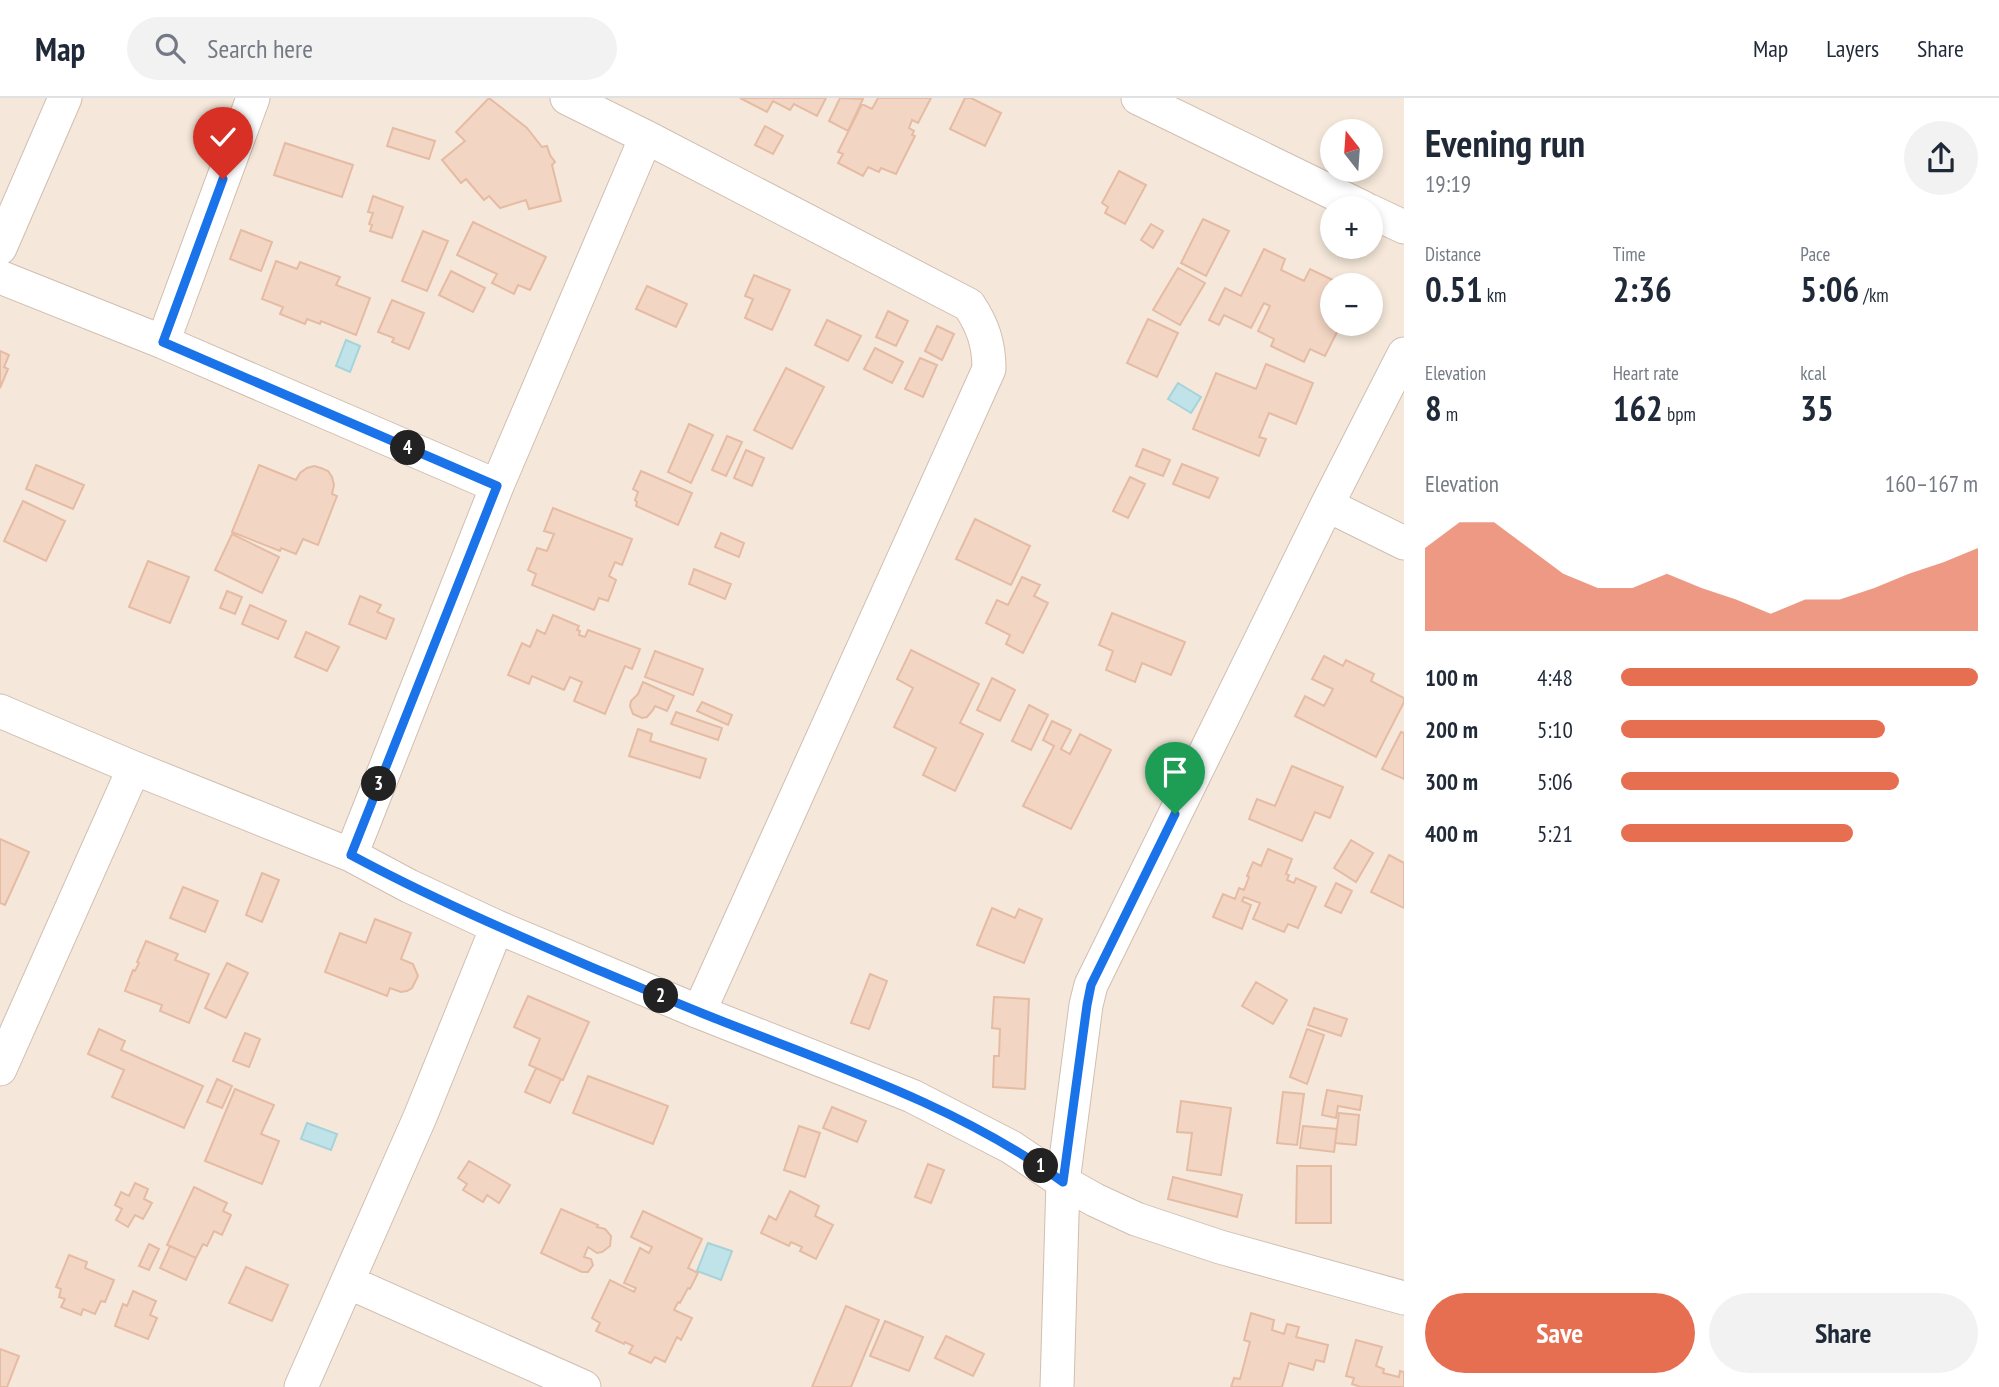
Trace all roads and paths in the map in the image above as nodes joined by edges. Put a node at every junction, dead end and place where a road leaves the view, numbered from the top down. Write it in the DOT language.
graph roads {
  1 [pos="65,98"];
  2 [pos="253,98"];
  3 [pos="567,98"];
  4 [pos="1138,98"];
  5 [pos="646,137"];
  6 [pos="1339,196"];
  7 [pos="1383,218"];
  8 [pos="1404,228"];
  9 [pos="0,248"];
  10 [pos="0,277"];
  11 [pos="163,342"];
  12 [pos="1404,354"];
  13 [pos="497,486"];
  14 [pos="1327,505"];
  15 [pos="1404,543"];
  16 [pos="0,711"];
  17 [pos="134,768"];
  18 [pos="351,855"];
  19 [pos="497,926"];
  20 [pos="699,1012"];
  21 [pos="0,1069"];
  22 [pos="1063,1182"];
  23 [pos="348,1282"];
  24 [pos="1404,1298"];
  25 [pos="301,1387"];
  26 [pos="584,1387"];
  27 [pos="1057,1387"];
  1 -- 9 [label="street"];
  2 -- 11 [label="street"];
  3 -- 5 [label="street"];
  4 -- 6 [label="street"];
  5 -- 13 [label="street"];
  5 -- 20 [label="street"];
  7 -- 8 [label="street"];
  10 -- 11 [label="street"];
  11 -- 13 [label="street"];
  12 -- 14 [label="street"];
  13 -- 18 [label="street"];
  14 -- 15 [label="street"];
  14 -- 22 [label="street"];
  16 -- 17 [label="street"];
  17 -- 18 [label="street"];
  17 -- 21 [label="street"];
  18 -- 19 [label="street"];
  19 -- 20 [label="street"];
  19 -- 23 [label="street"];
  20 -- 22 [label="street"];
  22 -- 24 [label="street"];
  22 -- 27 [label="street"];
  23 -- 25 [label="street"];
  23 -- 26 [label="street"];
}
